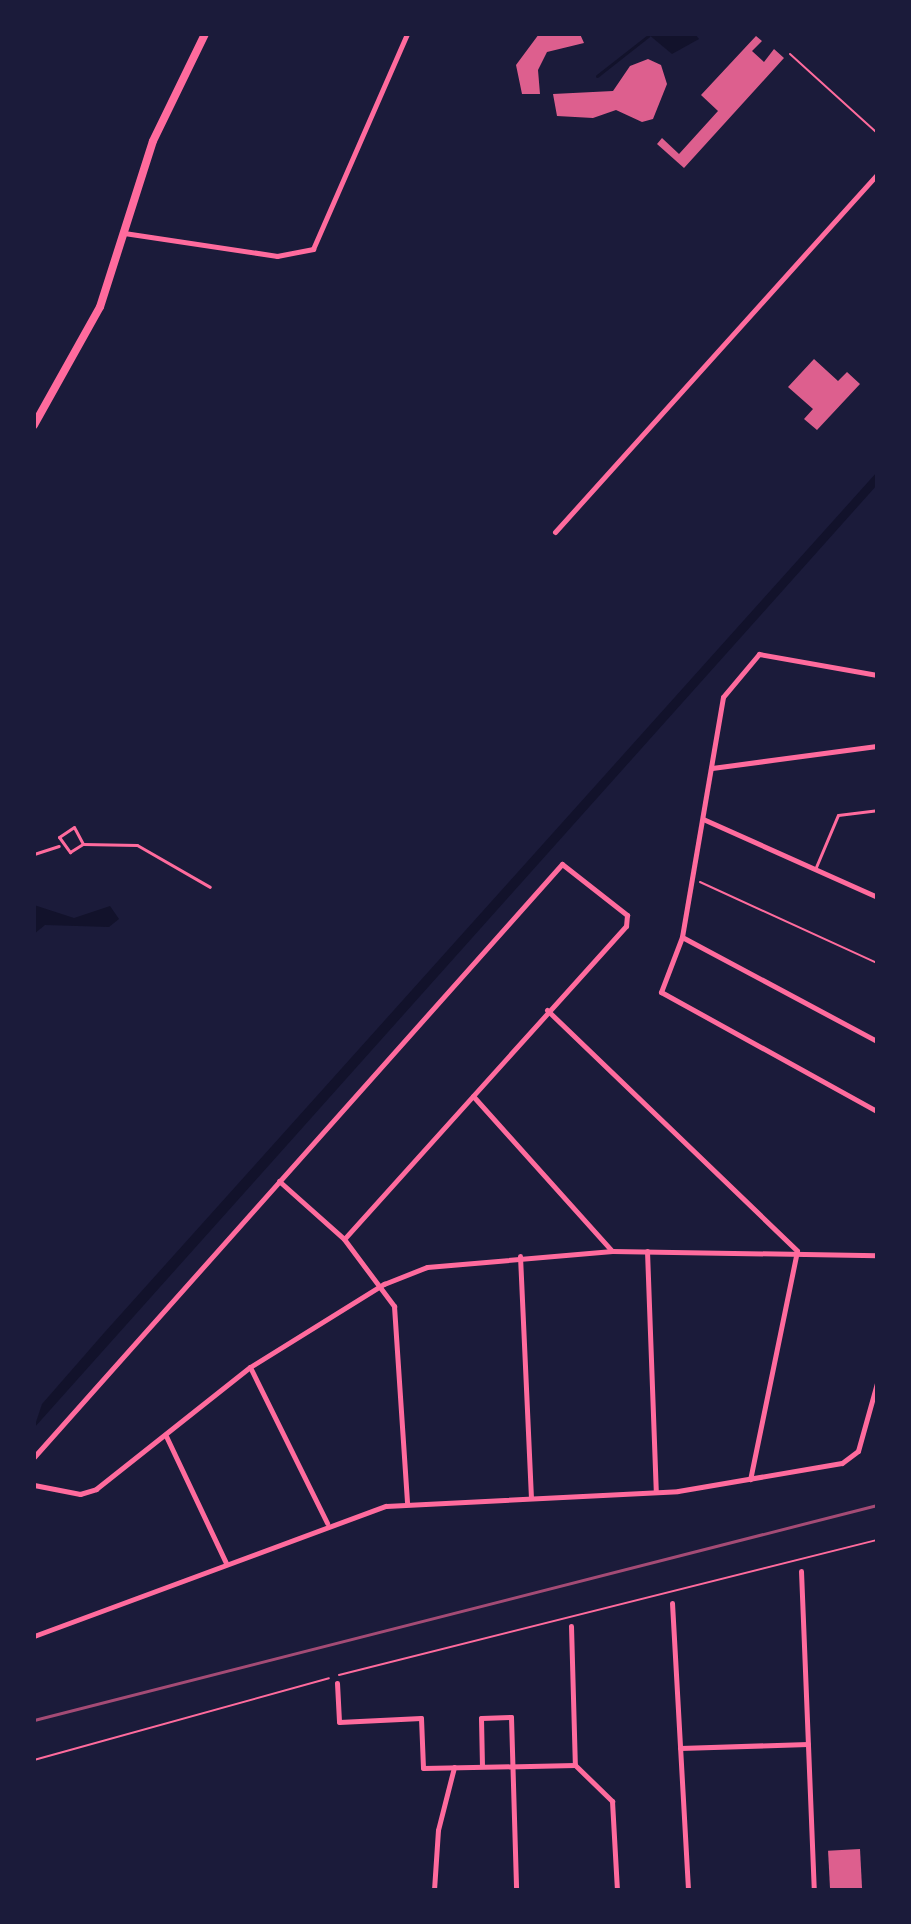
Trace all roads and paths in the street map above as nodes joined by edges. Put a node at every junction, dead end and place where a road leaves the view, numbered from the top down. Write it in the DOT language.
graph roads {
  1 [pos="205,34"];
  2 [pos="407,34"];
  3 [pos="790,54"];
  4 [pos="877,133"];
  5 [pos="877,174"];
  6 [pos="123,233"];
  7 [pos="34,425"];
  8 [pos="555,532"];
  9 [pos="877,675"];
  10 [pos="877,746"];
  11 [pos="712,768"];
  12 [pos="877,810"];
  13 [pos="703,819"];
  14 [pos="83,844"];
  15 [pos="60,846"];
  16 [pos="34,854"];
  17 [pos="815,870"];
  18 [pos="692,879"];
  19 [pos="210,887"];
  20 [pos="877,897"];
  21 [pos="682,937"];
  22 [pos="877,963"];
  23 [pos="547,1010"];
  24 [pos="877,1041"];
  25 [pos="473,1096"];
  26 [pos="877,1111"];
  27 [pos="279,1181"];
  28 [pos="344,1239"];
  29 [pos="612,1251"];
  30 [pos="647,1251"];
  31 [pos="797,1251"];
  32 [pos="877,1255"];
  33 [pos="520,1256"];
  34 [pos="384,1284"];
  35 [pos="250,1367"];
  36 [pos="877,1383"];
  37 [pos="166,1436"];
  38 [pos="34,1457"];
  39 [pos="750,1479"];
  40 [pos="34,1485"];
  41 [pos="656,1491"];
  42 [pos="531,1497"];
  43 [pos="407,1504"];
  44 [pos="327,1523"];
  45 [pos="877,1540"];
  46 [pos="226,1563"];
  47 [pos="801,1571"];
  48 [pos="672,1603"];
  49 [pos="571,1626"];
  50 [pos="34,1636"];
  51 [pos="337,1683"];
  52 [pos="808,1744"];
  53 [pos="680,1748"];
  54 [pos="34,1760"];
  55 [pos="512,1765"];
  56 [pos="575,1765"];
  57 [pos="482,1766"];
  58 [pos="454,1767"];
  59 [pos="434,1890"];
  60 [pos="516,1890"];
  61 [pos="617,1890"];
  62 [pos="688,1890"];
  63 [pos="814,1890"];
  1 -- 6 [label="main road"];
  2 -- 6 [label="street"];
  3 -- 4 [label="path"];
  5 -- 8 [label="street"];
  6 -- 7 [label="main road"];
  9 -- 11 [label="street"];
  10 -- 11 [label="street"];
  11 -- 13 [label="street"];
  12 -- 17 [label="lane"];
  13 -- 17 [label="street"];
  13 -- 18 [label="street"];
  14 -- 15 [label="lane"];
  14 -- 15 [label="lane"];
  14 -- 19 [label="lane"];
  15 -- 16 [label="lane"];
  17 -- 20 [label="street"];
  18 -- 21 [label="street"];
  18 -- 22 [label="path"];
  21 -- 24 [label="street"];
  21 -- 26 [label="street"];
  23 -- 25 [label="street"];
  23 -- 27 [label="street"];
  23 -- 31 [label="street"];
  25 -- 28 [label="street"];
  25 -- 29 [label="street"];
  27 -- 28 [label="street"];
  27 -- 38 [label="street"];
  28 -- 34 [label="street"];
  29 -- 30 [label="street"];
  29 -- 33 [label="street"];
  30 -- 31 [label="street"];
  30 -- 41 [label="street"];
  31 -- 32 [label="street"];
  31 -- 39 [label="street"];
  33 -- 34 [label="street"];
  33 -- 42 [label="street"];
  34 -- 35 [label="street"];
  34 -- 43 [label="street"];
  35 -- 37 [label="street"];
  35 -- 44 [label="street"];
  36 -- 39 [label="street"];
  37 -- 40 [label="street"];
  37 -- 46 [label="street"];
  39 -- 41 [label="street"];
  41 -- 42 [label="street"];
  42 -- 43 [label="street"];
  43 -- 44 [label="street"];
  44 -- 46 [label="street"];
  45 -- 54 [label="path"];
  46 -- 50 [label="street"];
  47 -- 52 [label="street"];
  48 -- 53 [label="street"];
  49 -- 56 [label="street"];
  51 -- 58 [label="street"];
  52 -- 53 [label="street"];
  52 -- 63 [label="street"];
  53 -- 62 [label="street"];
  55 -- 56 [label="street"];
  55 -- 57 [label="street"];
  55 -- 57 [label="street"];
  55 -- 60 [label="street"];
  56 -- 61 [label="street"];
  57 -- 58 [label="street"];
  58 -- 59 [label="street"];
}
